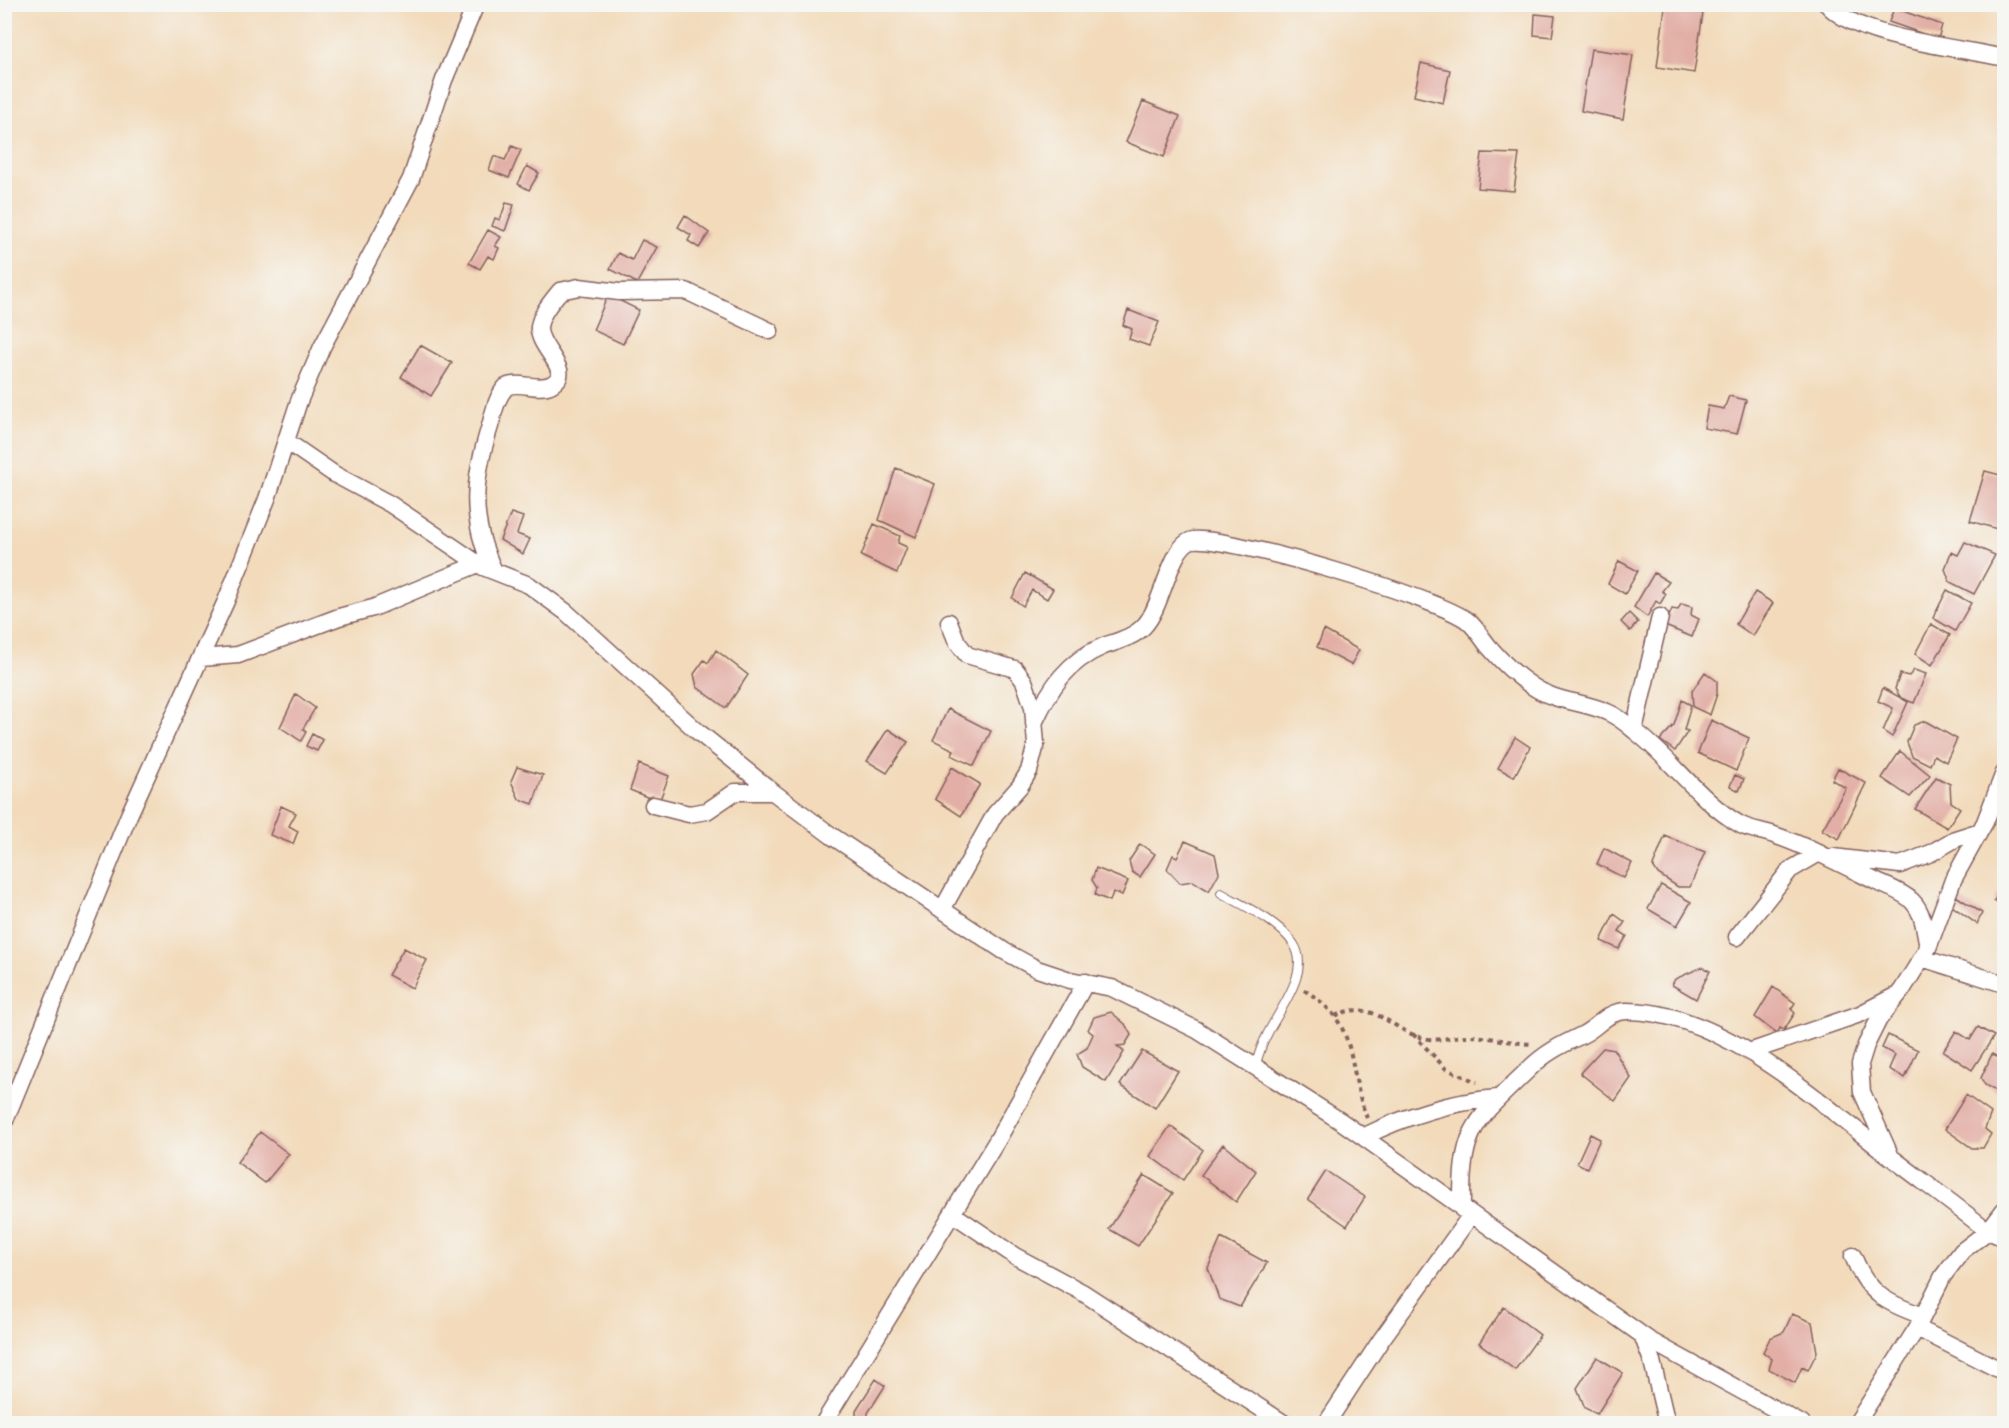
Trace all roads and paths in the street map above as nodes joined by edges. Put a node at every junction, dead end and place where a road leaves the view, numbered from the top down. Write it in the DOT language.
graph roads {
  1 [pos="476,4"];
  2 [pos="1827,4"];
  3 [pos="2004,58"];
  4 [pos="770,331"];
  5 [pos="286,441"];
  6 [pos="478,564"];
  7 [pos="494,572"];
  8 [pos="1660,617"];
  9 [pos="949,622"];
  10 [pos="201,658"];
  11 [pos="1034,723"];
  12 [pos="1634,730"];
  13 [pos="2004,773"];
  14 [pos="773,792"];
  15 [pos="653,805"];
  16 [pos="1980,831"];
  17 [pos="1821,854"];
  18 [pos="1221,894"];
  19 [pos="942,910"];
  20 [pos="1737,937"];
  21 [pos="1925,953"];
  22 [pos="1086,982"];
  23 [pos="1293,984"];
  24 [pos="2004,984"];
  25 [pos="1899,995"];
  26 [pos="1335,1016"];
  27 [pos="1413,1034"];
  28 [pos="1561,1044"];
  29 [pos="1749,1052"];
  30 [pos="1255,1067"];
  31 [pos="1495,1098"];
  32 [pos="4,1123"];
  33 [pos="1368,1135"];
  34 [pos="1891,1158"];
  35 [pos="2004,1210"];
  36 [pos="1466,1212"];
  37 [pos="953,1214"];
  38 [pos="1988,1231"];
  39 [pos="2004,1238"];
  40 [pos="1853,1256"];
  41 [pos="1920,1322"];
  42 [pos="1641,1335"];
  43 [pos="2004,1372"];
  44 [pos="823,1424"];
  45 [pos="1285,1424"];
  46 [pos="1326,1424"];
  47 [pos="1667,1424"];
  48 [pos="1802,1424"];
  49 [pos="1856,1424"];
  1 -- 5 [label="street"];
  2 -- 3 [label="street"];
  4 -- 7 [label="street"];
  5 -- 6 [label="street"];
  5 -- 10 [label="street"];
  6 -- 7 [label="street"];
  6 -- 10 [label="street"];
  7 -- 14 [label="street"];
  8 -- 12 [label="street"];
  9 -- 11 [label="street"];
  10 -- 32 [label="street"];
  11 -- 12 [label="street"];
  11 -- 19 [label="street"];
  12 -- 17 [label="street"];
  13 -- 16 [label="street"];
  14 -- 15 [label="street"];
  14 -- 19 [label="street"];
  16 -- 17 [label="street"];
  16 -- 21 [label="street"];
  17 -- 20 [label="street"];
  17 -- 21 [label="street"];
  18 -- 23 [label="lane"];
  19 -- 22 [label="street"];
  21 -- 24 [label="street"];
  21 -- 25 [label="street"];
  22 -- 30 [label="street"];
  22 -- 37 [label="street"];
  23 -- 26 [label="path"];
  23 -- 30 [label="lane"];
  25 -- 29 [label="street"];
  25 -- 34 [label="street"];
  26 -- 27 [label="path"];
  26 -- 33 [label="path"];
  27 -- 28 [label="path"];
  27 -- 31 [label="path"];
  28 -- 29 [label="street"];
  28 -- 31 [label="street"];
  29 -- 34 [label="street"];
  30 -- 33 [label="street"];
  31 -- 33 [label="street"];
  31 -- 36 [label="street"];
  33 -- 36 [label="street"];
  34 -- 38 [label="street"];
  35 -- 38 [label="street"];
  36 -- 42 [label="street"];
  36 -- 46 [label="street"];
  37 -- 44 [label="street"];
  37 -- 45 [label="street"];
  38 -- 39 [label="street"];
  38 -- 41 [label="street"];
  40 -- 41 [label="street"];
  41 -- 43 [label="street"];
  41 -- 49 [label="street"];
  42 -- 47 [label="street"];
  42 -- 48 [label="street"];
}
